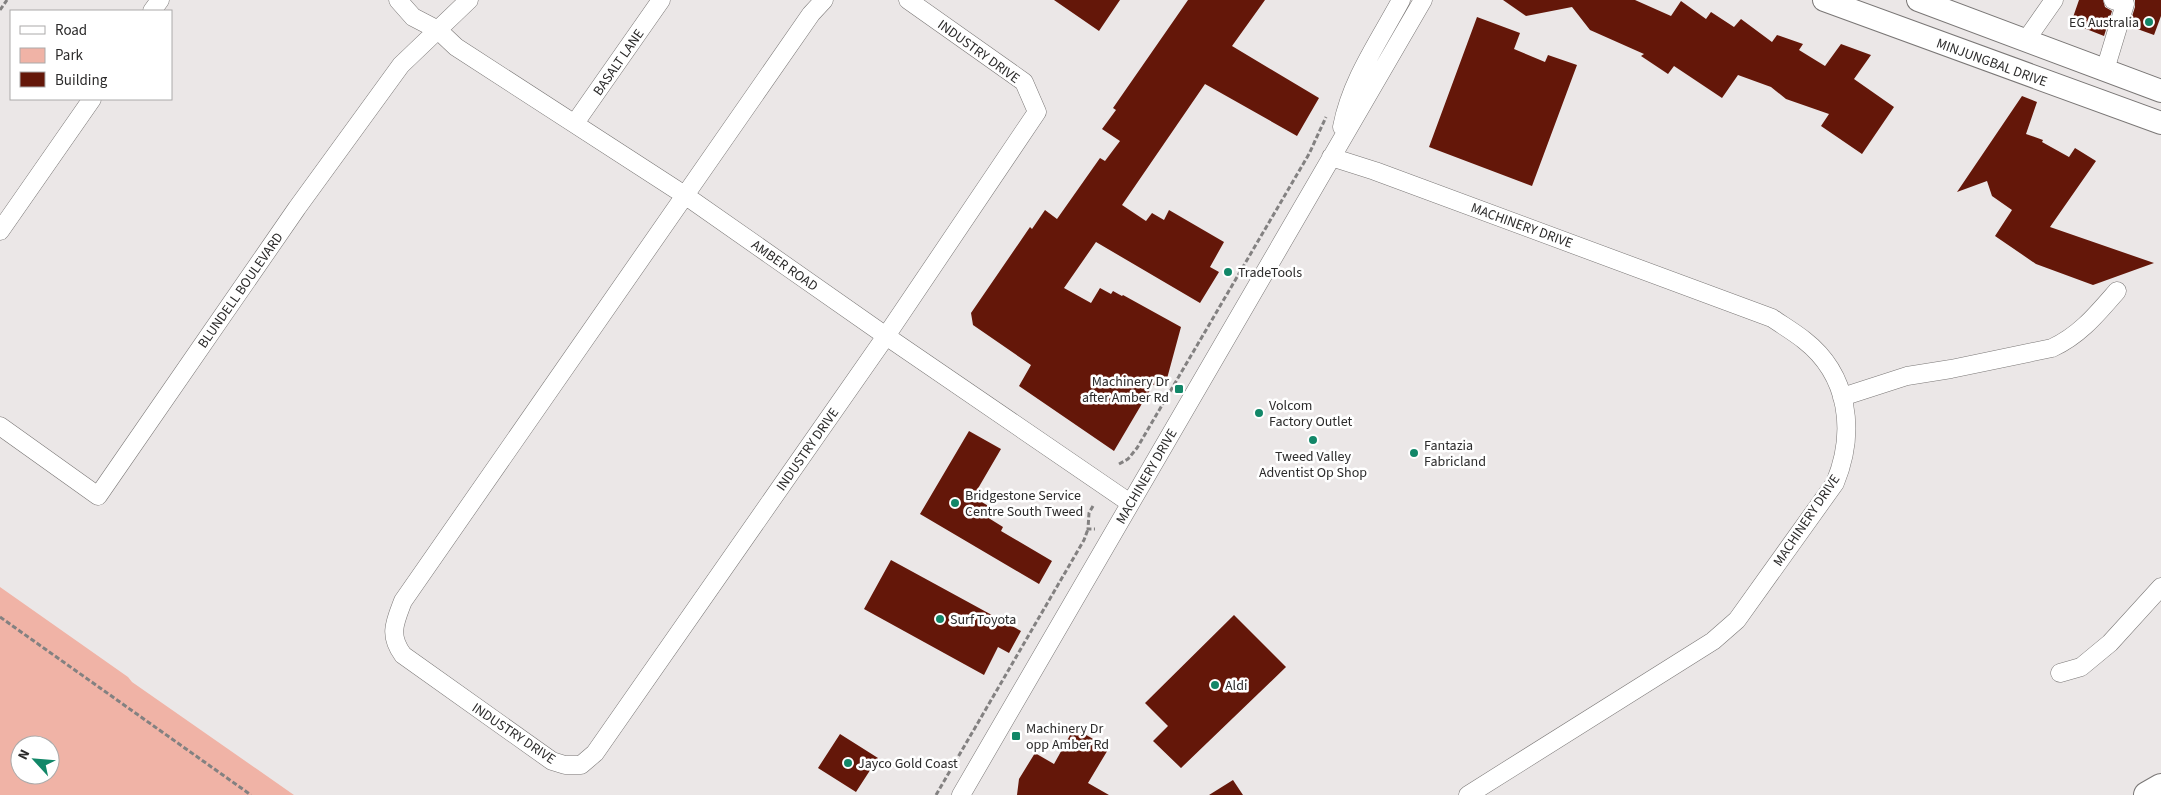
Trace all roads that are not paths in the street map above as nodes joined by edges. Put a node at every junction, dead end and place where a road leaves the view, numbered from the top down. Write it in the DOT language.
graph roads {
  1 [pos="398,0"];
  2 [pos="469,0"];
  3 [pos="661,0"];
  4 [pos="824,0"];
  5 [pos="908,0"];
  6 [pos="1401,0"];
  7 [pos="1423,0"];
  8 [pos="1824,0"];
  9 [pos="1918,0"];
  10 [pos="2054,0"];
  11 [pos="2112,0"];
  12 [pos="438,30"];
  13 [pos="2026,40"];
  14 [pos="2105,70"];
  15 [pos="2161,90"];
  16 [pos="91,100"];
  17 [pos="575,123"];
  18 [pos="2161,124"];
  19 [pos="1335,150"];
  20 [pos="686,196"];
  21 [pos="0,232"];
  22 [pos="2117,292"];
  23 [pos="886,336"];
  24 [pos="1842,397"];
  25 [pos="0,426"];
  26 [pos="1130,503"];
  27 [pos="2161,587"];
  28 [pos="2060,673"];
  29 [pos="2161,787"];
  30 [pos="962,795"];
  31 [pos="1468,795"];
  32 [pos="2147,795"];
  1 -- 12 [label="street, AMBER ROAD"];
  2 -- 12 [label="street, BLUNDELL BOULEVARD"];
  3 -- 17 [label="street, BASALT LANE"];
  4 -- 20 [label="street, INDUSTRY DRIVE"];
  5 -- 23 [label="street, INDUSTRY DRIVE"];
  6 -- 19 [label="street, MACHINERY DRIVE"];
  7 -- 19 [label="street, MACHINERY DRIVE"];
  8 -- 18 [label="main road, MINJUNGBAL DRIVE"];
  9 -- 13 [label="main road"];
  10 -- 13 [label="street"];
  11 -- 14 [label="street"];
  12 -- 17 [label="street, AMBER ROAD"];
  12 -- 25 [label="street, BLUNDELL BOULEVARD"];
  13 -- 14 [label="main road"];
  14 -- 15 [label="main road"];
  16 -- 21 [label="street"];
  17 -- 20 [label="street, AMBER ROAD"];
  19 -- 24 [label="street, MACHINERY DRIVE"];
  19 -- 26 [label="street, MACHINERY DRIVE"];
  20 -- 23 [label="street, AMBER ROAD"];
  20 -- 23 [label="street, INDUSTRY DRIVE"];
  22 -- 24 [label="street"];
  23 -- 26 [label="street, AMBER ROAD"];
  24 -- 31 [label="street, MACHINERY DRIVE"];
  26 -- 30 [label="street, MACHINERY DRIVE"];
  27 -- 28 [label="street"];
  29 -- 32 [label="highway"];
}
